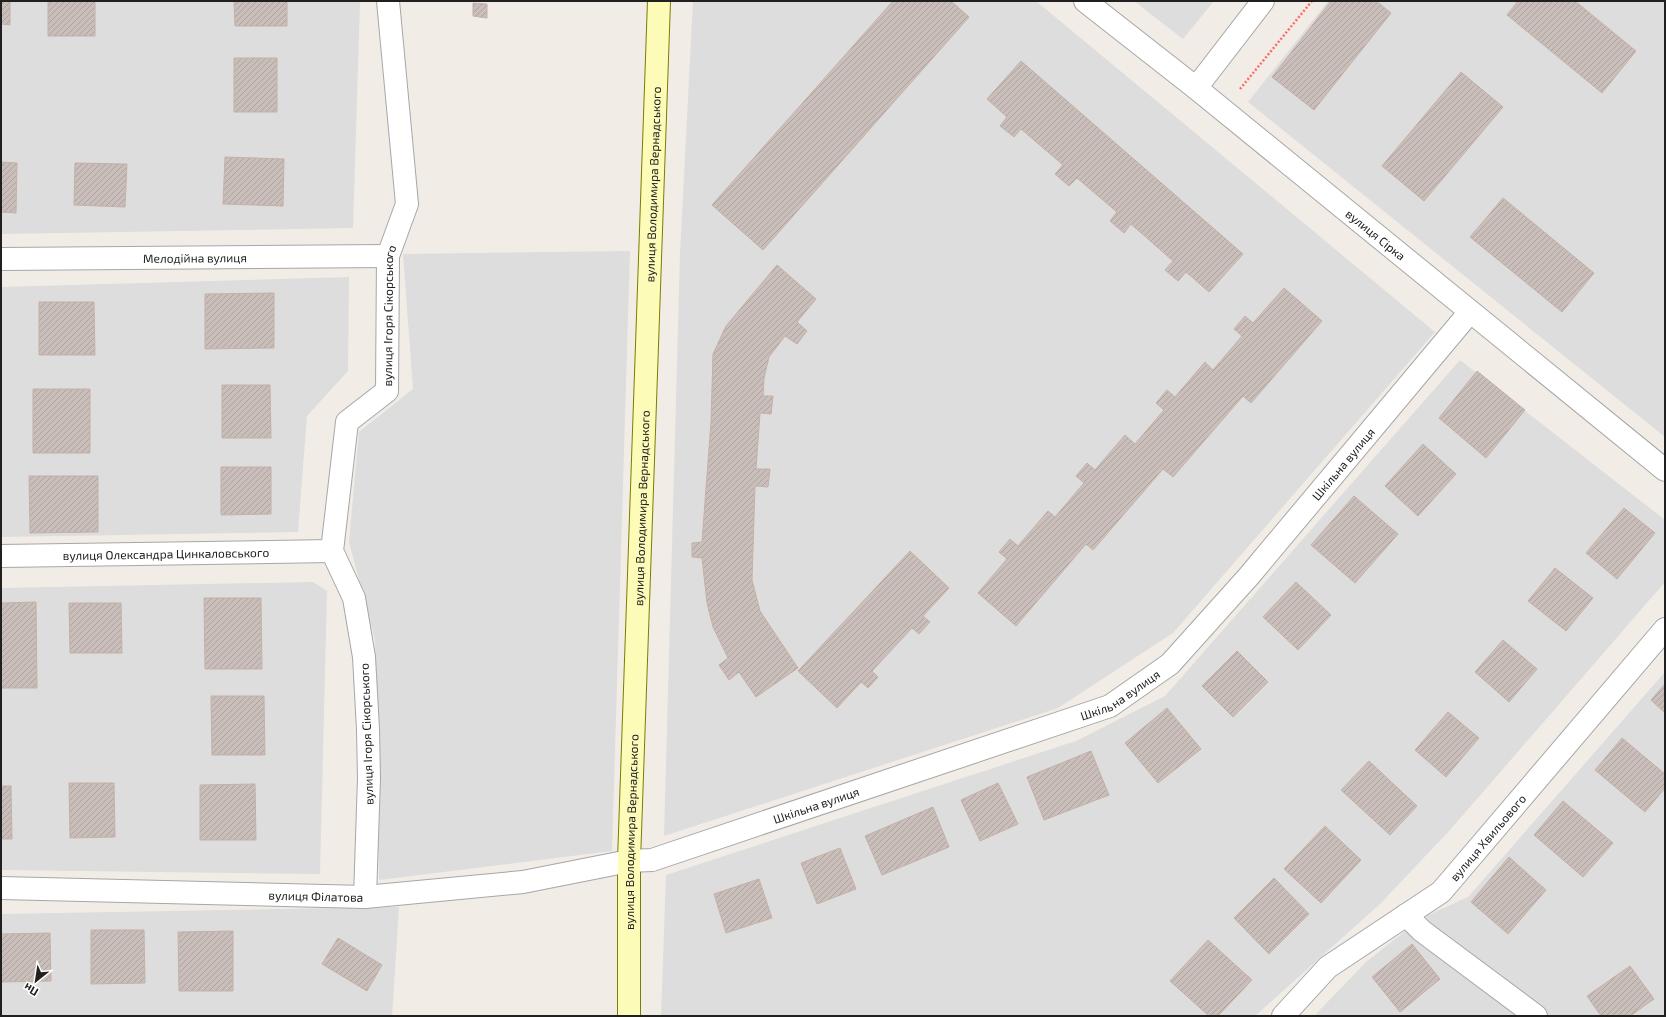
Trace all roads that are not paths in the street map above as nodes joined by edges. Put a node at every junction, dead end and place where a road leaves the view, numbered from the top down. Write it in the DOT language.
graph roads {
  1 [pos="388,1"];
  2 [pos="659,1"];
  3 [pos="1085,1"];
  4 [pos="1263,1"];
  5 [pos="1196,88"];
  6 [pos="388,256"];
  7 [pos="1,259"];
  8 [pos="1469,313"];
  9 [pos="1665,470"];
  10 [pos="332,551"];
  11 [pos="1,556"];
  12 [pos="1665,628"];
  13 [pos="629,861"];
  14 [pos="1,888"];
  15 [pos="364,897"];
  16 [pos="1406,915"];
  17 [pos="629,1016"];
  18 [pos="1283,1016"];
  19 [pos="1536,1016"];
  1 -- 6 [label="street, вулиця Ігоря Сікорського"];
  2 -- 13 [label="street, вулиця Володимира Вернадського"];
  3 -- 5 [label="street, вулиця Сірка"];
  4 -- 5 [label="street"];
  5 -- 8 [label="street, вулиця Сірка"];
  6 -- 7 [label="street, Мелодійна вулиця"];
  6 -- 10 [label="street, вулиця Ігоря Сікорського"];
  8 -- 9 [label="street, вулиця Сірка"];
  8 -- 13 [label="street, Шкільна вулиця"];
  10 -- 11 [label="street, вулиця Олександра Цинкаловського"];
  10 -- 15 [label="street, вулиця Ігоря Сікорського"];
  12 -- 16 [label="street, вулиця Хвильового"];
  13 -- 15 [label="street, вулиця Філатова"];
  13 -- 17 [label="street, вулиця Володимира Вернадського"];
  14 -- 15 [label="street, вулиця Філатова"];
  16 -- 18 [label="street, вулиця Хвильового"];
  16 -- 19 [label="street"];
}
